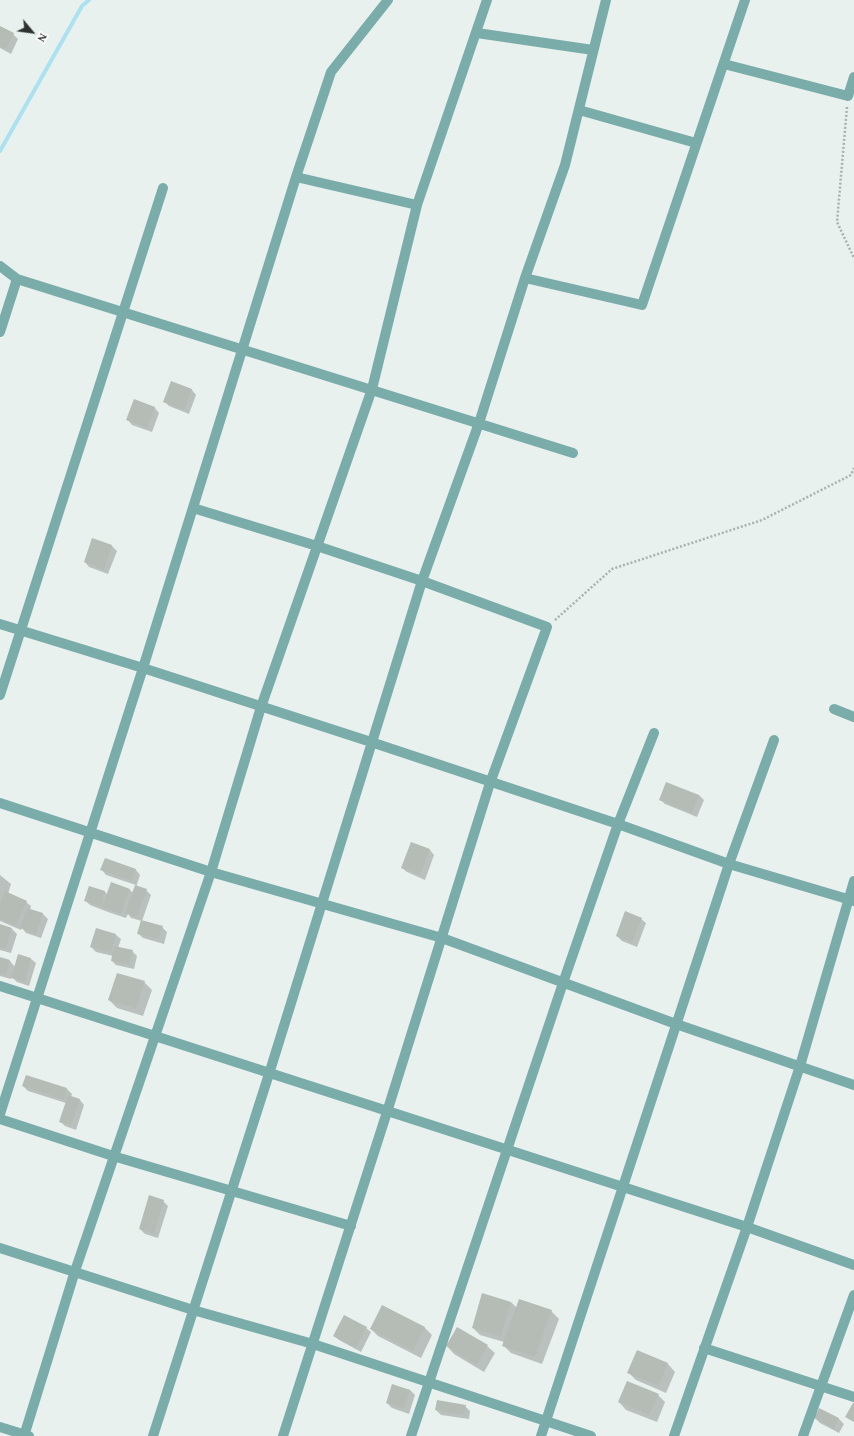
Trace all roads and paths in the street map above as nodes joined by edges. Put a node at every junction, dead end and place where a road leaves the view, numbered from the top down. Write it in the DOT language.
graph roads {
  1 [pos="388,0"];
  2 [pos="487,0"];
  3 [pos="606,0"];
  4 [pos="745,0"];
  5 [pos="477,33"];
  6 [pos="593,50"];
  7 [pos="724,64"];
  8 [pos="854,77"];
  9 [pos="848,96"];
  10 [pos="578,110"];
  11 [pos="696,143"];
  12 [pos="296,177"];
  13 [pos="163,188"];
  14 [pos="418,205"];
  15 [pos="854,258"];
  16 [pos="0,266"];
  17 [pos="525,278"];
  18 [pos="17,279"];
  19 [pos="123,312"];
  20 [pos="0,332"];
  21 [pos="241,350"];
  22 [pos="372,389"];
  23 [pos="479,423"];
  24 [pos="573,453"];
  25 [pos="854,468"];
  26 [pos="193,508"];
  27 [pos="317,546"];
  28 [pos="422,581"];
  29 [pos="0,624"];
  30 [pos="547,627"];
  31 [pos="21,630"];
  32 [pos="143,668"];
  33 [pos="0,695"];
  34 [pos="261,707"];
  35 [pos="834,709"];
  36 [pos="854,717"];
  37 [pos="654,733"];
  38 [pos="774,740"];
  39 [pos="371,742"];
  40 [pos="490,783"];
  41 [pos="0,803"];
  42 [pos="618,824"];
  43 [pos="90,832"];
  44 [pos="729,864"];
  45 [pos="211,872"];
  46 [pos="854,881"];
  47 [pos="851,900"];
  48 [pos="322,905"];
  49 [pos="442,938"];
  50 [pos="563,983"];
  51 [pos="0,986"];
  52 [pos="37,998"];
  53 [pos="676,1024"];
  54 [pos="154,1036"];
  55 [pos="800,1066"];
  56 [pos="269,1074"];
  57 [pos="854,1085"];
  58 [pos="387,1112"];
  59 [pos="0,1114"];
  60 [pos="0,1119"];
  61 [pos="506,1150"];
  62 [pos="113,1156"];
  63 [pos="621,1188"];
  64 [pos="230,1190"];
  65 [pos="351,1226"];
  66 [pos="747,1227"];
  67 [pos="0,1248"];
  68 [pos="854,1265"];
  69 [pos="75,1271"];
  70 [pos="854,1295"];
  71 [pos="192,1310"];
  72 [pos="312,1344"];
  73 [pos="704,1348"];
  74 [pos="428,1382"];
  75 [pos="821,1387"];
  76 [pos="854,1397"];
  77 [pos="546,1420"];
  78 [pos="0,1427"];
  79 [pos="26,1436"];
  80 [pos="153,1436"];
  81 [pos="283,1436"];
  82 [pos="411,1436"];
  83 [pos="541,1436"];
  84 [pos="591,1436"];
  85 [pos="674,1436"];
  86 [pos="803,1436"];
  1 -- 12 [label="street"];
  2 -- 5 [label="street"];
  3 -- 6 [label="street"];
  4 -- 7 [label="street"];
  5 -- 6 [label="street"];
  5 -- 14 [label="street"];
  6 -- 10 [label="street"];
  7 -- 9 [label="street"];
  7 -- 11 [label="street"];
  8 -- 9 [label="street"];
  9 -- 15 [label="path"];
  10 -- 11 [label="street"];
  10 -- 17 [label="street"];
  11 -- 17 [label="street"];
  12 -- 14 [label="street"];
  12 -- 21 [label="street"];
  13 -- 19 [label="street"];
  14 -- 22 [label="street"];
  16 -- 18 [label="street"];
  17 -- 23 [label="street"];
  18 -- 19 [label="street"];
  18 -- 20 [label="street"];
  19 -- 21 [label="street"];
  19 -- 31 [label="street"];
  21 -- 22 [label="street"];
  21 -- 26 [label="street"];
  22 -- 23 [label="street"];
  22 -- 27 [label="street"];
  23 -- 24 [label="street"];
  23 -- 28 [label="street"];
  25 -- 30 [label="path"];
  26 -- 27 [label="street"];
  26 -- 32 [label="street"];
  27 -- 28 [label="street"];
  27 -- 34 [label="street"];
  28 -- 30 [label="street"];
  28 -- 39 [label="street"];
  29 -- 31 [label="street"];
  30 -- 40 [label="street"];
  31 -- 32 [label="street"];
  31 -- 33 [label="street"];
  32 -- 34 [label="street"];
  32 -- 43 [label="street"];
  34 -- 39 [label="street"];
  34 -- 45 [label="street"];
  35 -- 36 [label="street"];
  37 -- 42 [label="street"];
  38 -- 44 [label="street"];
  39 -- 40 [label="street"];
  39 -- 48 [label="street"];
  40 -- 42 [label="street"];
  40 -- 49 [label="street"];
  41 -- 43 [label="street"];
  42 -- 44 [label="street"];
  42 -- 50 [label="street"];
  43 -- 45 [label="street"];
  43 -- 52 [label="street"];
  44 -- 47 [label="street"];
  44 -- 53 [label="street"];
  45 -- 48 [label="street"];
  45 -- 54 [label="street"];
  46 -- 47 [label="street"];
  47 -- 55 [label="street"];
  48 -- 49 [label="street"];
  48 -- 56 [label="street"];
  49 -- 50 [label="street"];
  49 -- 58 [label="street"];
  50 -- 53 [label="street"];
  50 -- 61 [label="street"];
  51 -- 52 [label="street"];
  52 -- 54 [label="street"];
  52 -- 59 [label="street"];
  53 -- 55 [label="street"];
  53 -- 63 [label="street"];
  54 -- 56 [label="street"];
  54 -- 62 [label="street"];
  55 -- 57 [label="street"];
  55 -- 66 [label="street"];
  56 -- 58 [label="street"];
  56 -- 64 [label="street"];
  58 -- 61 [label="street"];
  58 -- 65 [label="street"];
  60 -- 62 [label="street"];
  61 -- 63 [label="street"];
  61 -- 74 [label="street"];
  62 -- 64 [label="street"];
  62 -- 69 [label="street"];
  63 -- 66 [label="street"];
  63 -- 77 [label="street"];
  64 -- 65 [label="street"];
  64 -- 71 [label="street"];
  65 -- 72 [label="street"];
  66 -- 68 [label="street"];
  66 -- 73 [label="street"];
  67 -- 69 [label="street"];
  69 -- 71 [label="street"];
  69 -- 79 [label="street"];
  70 -- 75 [label="street"];
  71 -- 72 [label="street"];
  71 -- 80 [label="street"];
  72 -- 74 [label="street"];
  72 -- 81 [label="street"];
  73 -- 75 [label="street"];
  73 -- 85 [label="street"];
  74 -- 77 [label="street"];
  74 -- 82 [label="street"];
  75 -- 76 [label="street"];
  75 -- 86 [label="street"];
  77 -- 83 [label="street"];
  77 -- 84 [label="street"];
  78 -- 79 [label="street"];
}
